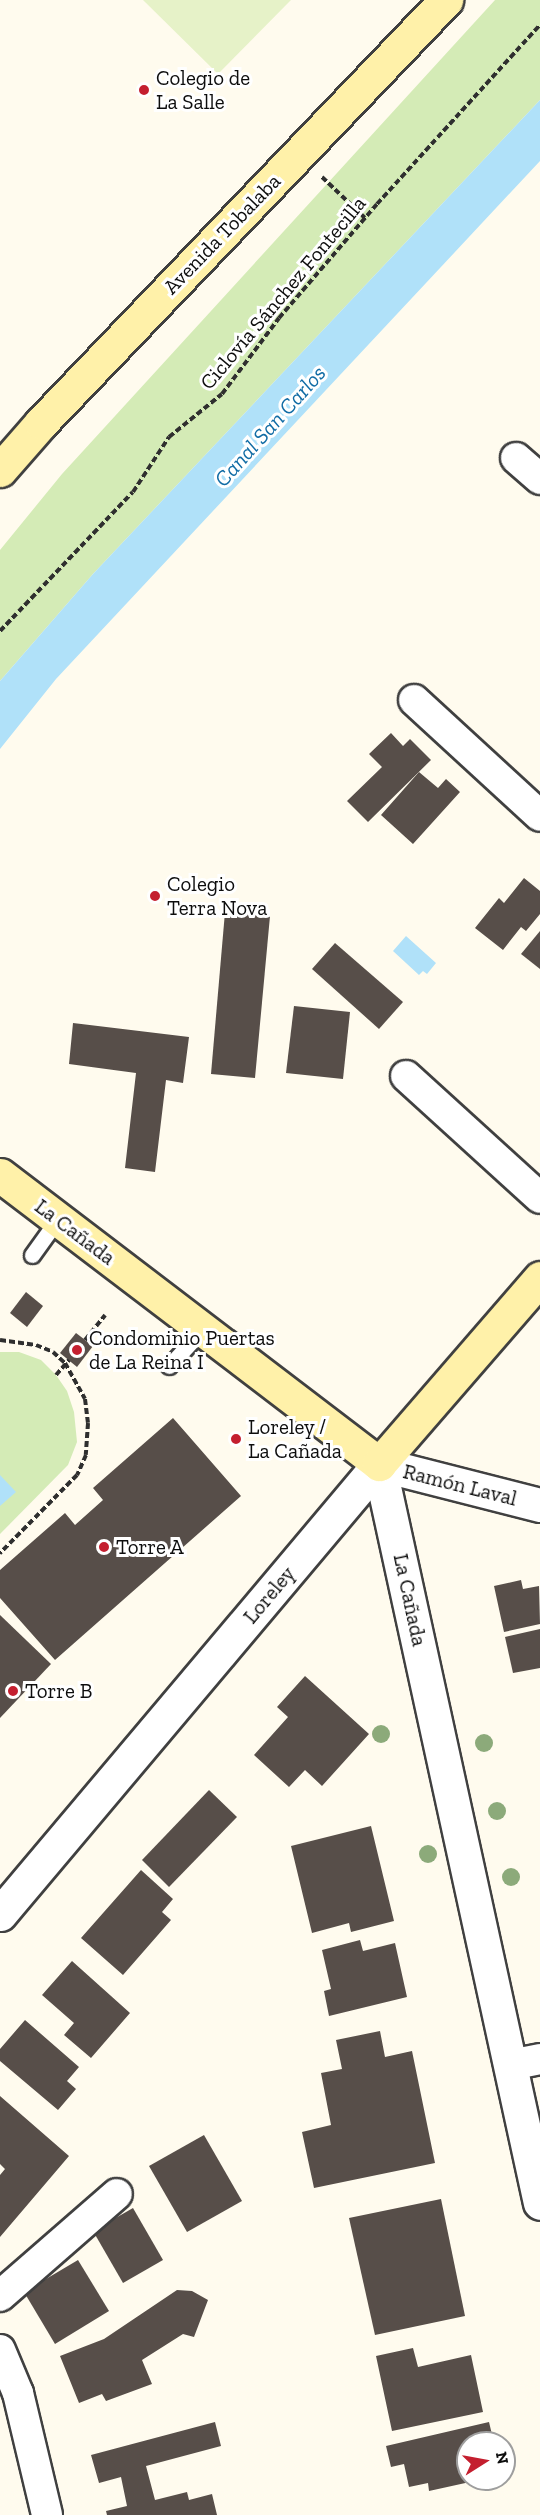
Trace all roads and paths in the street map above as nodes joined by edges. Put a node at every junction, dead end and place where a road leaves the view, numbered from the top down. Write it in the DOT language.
graph roads {
  1 [pos="446,0"];
  2 [pos="540,25"];
  3 [pos="516,458"];
  4 [pos="0,470"];
  5 [pos="540,480"];
  6 [pos="0,631"];
  7 [pos="414,700"];
  8 [pos="540,816"];
  9 [pos="406,1076"];
  10 [pos="0,1175"];
  11 [pos="540,1198"];
  12 [pos="58,1219"];
  13 [pos="32,1255"];
  14 [pos="540,1278"];
  15 [pos="105,1315"];
  16 [pos="203,1329"];
  17 [pos="84,1340"];
  18 [pos="0,1341"];
  19 [pos="67,1362"];
  20 [pos="169,1366"];
  21 [pos="56,1375"];
  22 [pos="379,1464"];
  23 [pos="540,1505"];
  24 [pos="0,1553"];
  25 [pos="0,1914"];
  26 [pos="525,2062"];
  27 [pos="117,2194"];
  28 [pos="540,2203"];
  29 [pos="0,2296"];
  30 [pos="0,2350"];
  31 [pos="47,2515"];
  1 -- 4 [label="main road, Avenida Tobalaba"];
  2 -- 6 [label="path, Ciclovía Sánchez Fontecilla"];
  3 -- 5 [label="street"];
  7 -- 8 [label="street"];
  9 -- 11 [label="street"];
  10 -- 12 [label="main road, La Cañada"];
  12 -- 13 [label="lane"];
  12 -- 16 [label="main road, La Cañada"];
  14 -- 22 [label="main road, Loreley"];
  15 -- 17 [label="path"];
  16 -- 20 [label="lane"];
  16 -- 22 [label="main road, La Cañada"];
  18 -- 19 [label="path"];
  19 -- 21 [label="path"];
  19 -- 24 [label="path"];
  22 -- 23 [label="street, Ramón Laval"];
  22 -- 25 [label="street, Loreley"];
  22 -- 26 [label="street, La Cañada"];
  26 -- 28 [label="street, La Cañada"];
  27 -- 29 [label="street"];
  30 -- 31 [label="street"];
}
